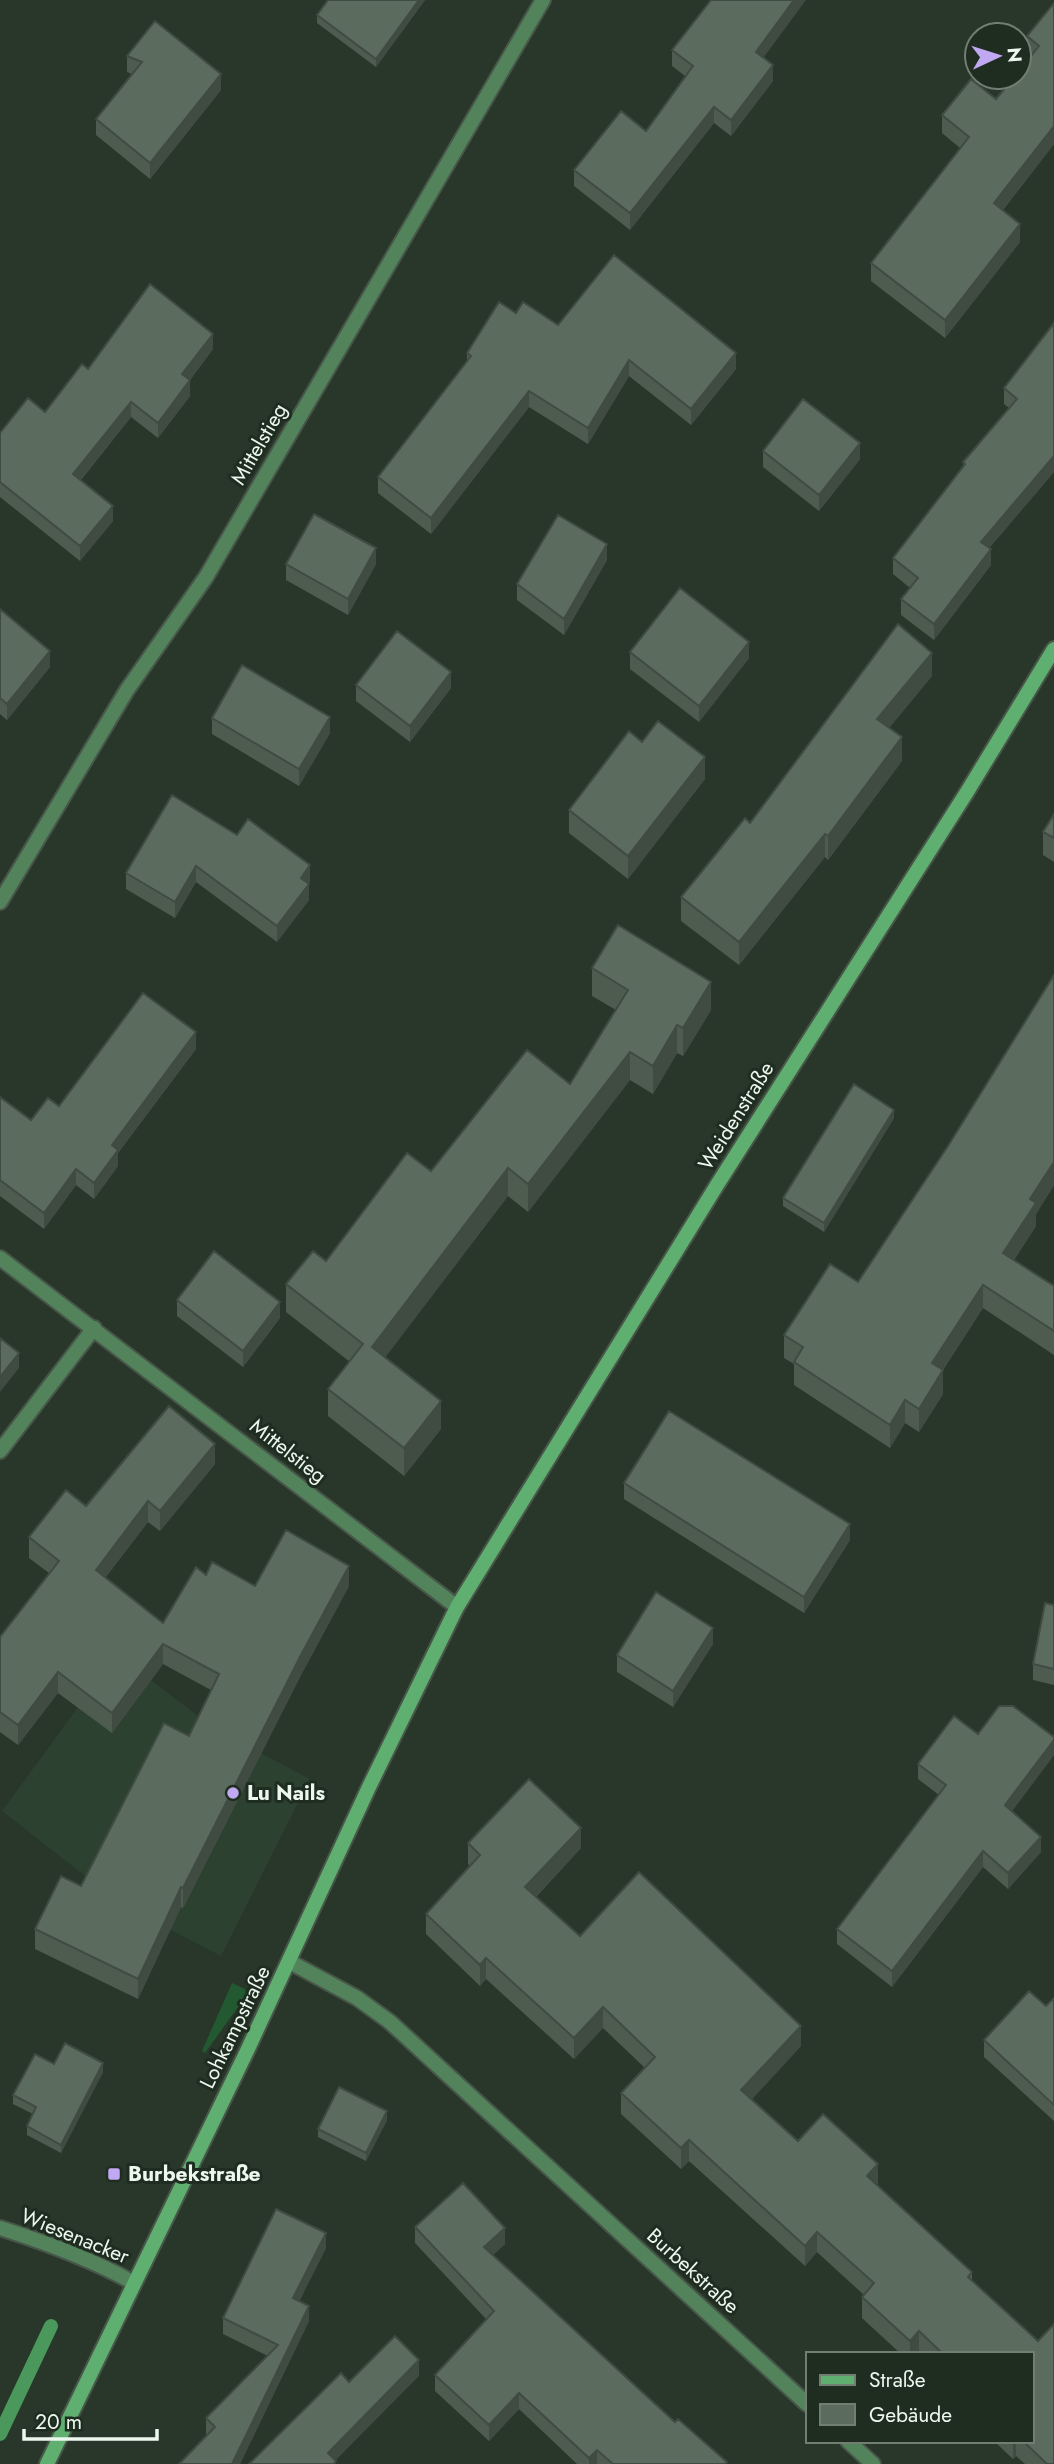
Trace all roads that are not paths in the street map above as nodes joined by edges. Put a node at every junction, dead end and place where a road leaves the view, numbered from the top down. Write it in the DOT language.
graph roads {
  1 [pos="543,0"];
  2 [pos="1054,649"];
  3 [pos="0,902"];
  4 [pos="0,1258"];
  5 [pos="94,1328"];
  6 [pos="0,1451"];
  7 [pos="457,1607"];
  8 [pos="290,1962"];
  9 [pos="0,2228"];
  10 [pos="134,2283"];
  11 [pos="806,2403"];
  12 [pos="850,2443"];
  13 [pos="47,2464"];
  14 [pos="873,2464"];
  1 -- 3 [label="street, Mittelstieg"];
  2 -- 7 [label="street, Weidenstraße"];
  4 -- 5 [label="street, Mittelstieg"];
  5 -- 6 [label="street"];
  5 -- 7 [label="street, Mittelstieg"];
  7 -- 8 [label="street, Lohkampstraße"];
  8 -- 10 [label="street, Lohkampstraße"];
  8 -- 11 [label="street, Burbekstraße"];
  9 -- 10 [label="street, Wiesenacker"];
  10 -- 13 [label="street, Lohkampstraße"];
  12 -- 14 [label="street"];
}
